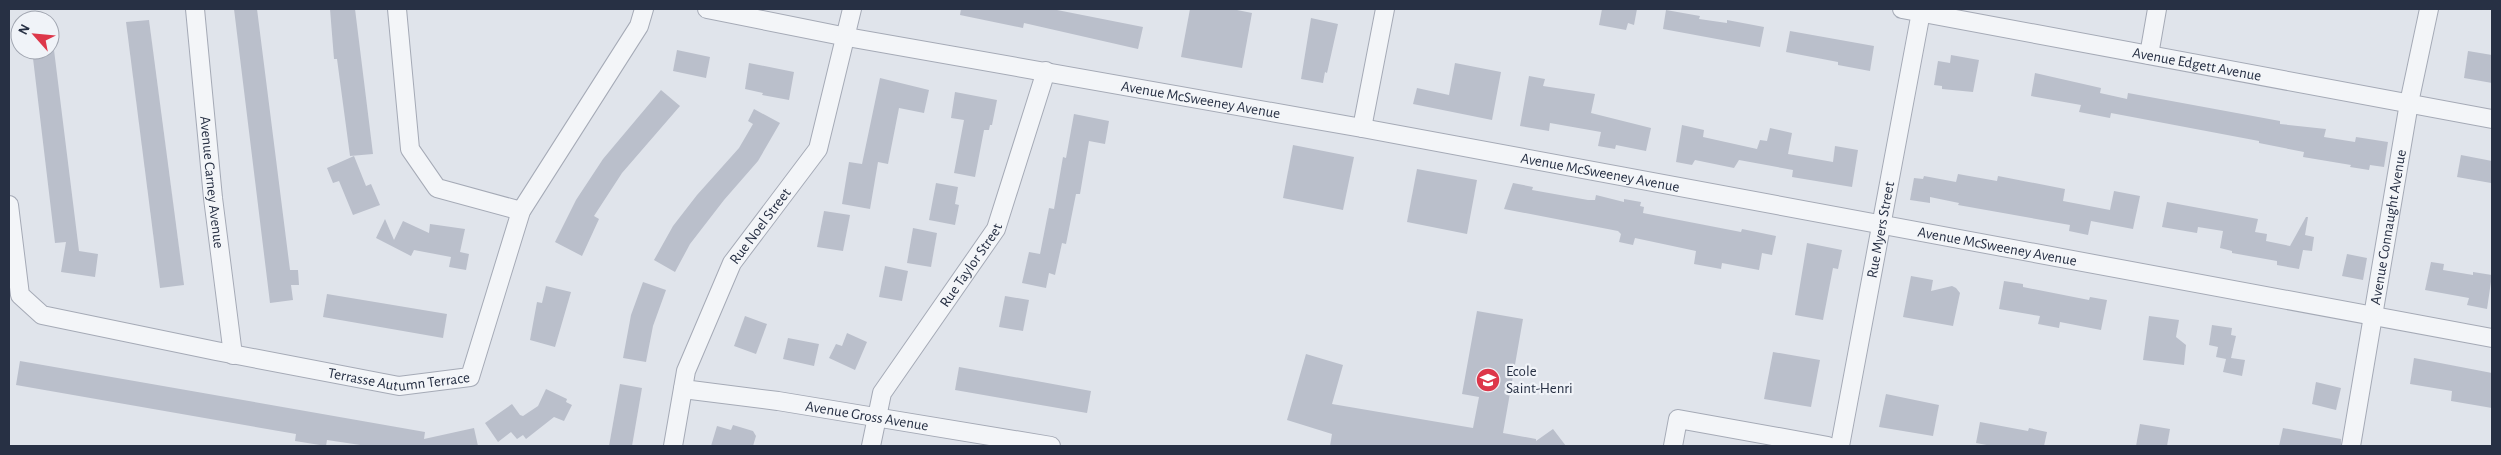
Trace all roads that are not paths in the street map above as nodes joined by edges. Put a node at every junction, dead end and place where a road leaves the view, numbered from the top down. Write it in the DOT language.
graph roads {
  1 [pos="195,9"];
  2 [pos="397,9"];
  3 [pos="644,9"];
  4 [pos="707,9"];
  5 [pos="852,9"];
  6 [pos="1385,9"];
  7 [pos="1902,9"];
  8 [pos="2157,9"];
  9 [pos="2429,9"];
  10 [pos="1921,12"];
  11 [pos="847,36"];
  12 [pos="2149,55"];
  13 [pos="1046,71"];
  14 [pos="2410,103"];
  15 [pos="2492,118"];
  16 [pos="1362,128"];
  17 [pos="9,205"];
  18 [pos="521,211"];
  19 [pos="1881,226"];
  20 [pos="2374,317"];
  21 [pos="2492,338"];
  22 [pos="233,355"];
  23 [pos="683,389"];
  24 [pos="877,417"];
  25 [pos="673,446"];
  26 [pos="871,446"];
  27 [pos="1052,446"];
  28 [pos="1673,446"];
  29 [pos="1828,446"];
  30 [pos="1840,446"];
  31 [pos="2351,446"];
  1 -- 22 [label="street, Avenue Carney Avenue"];
  2 -- 18 [label="street"];
  3 -- 18 [label="street, Terrasse Autumn Terrace"];
  4 -- 11 [label="street, Avenue McSweeney Avenue"];
  5 -- 11 [label="street, Rue Noel Street"];
  6 -- 16 [label="street"];
  7 -- 10 [label="street, Avenue Edgett Avenue"];
  8 -- 12 [label="street"];
  9 -- 14 [label="street, Avenue Connaught Avenue"];
  10 -- 12 [label="street, Avenue Edgett Avenue"];
  10 -- 19 [label="street, Rue Myers Street"];
  11 -- 13 [label="street, Avenue McSweeney Avenue"];
  11 -- 23 [label="street, Rue Noel Street"];
  12 -- 14 [label="street, Avenue Edgett Avenue"];
  13 -- 16 [label="street, Avenue McSweeney Avenue"];
  13 -- 24 [label="street, Rue Taylor Street"];
  14 -- 15 [label="street, Avenue Edgett Avenue"];
  14 -- 20 [label="street, Avenue Connaught Avenue"];
  16 -- 19 [label="street, Avenue McSweeney Avenue"];
  17 -- 22 [label="street, Terrasse Autumn Terrace"];
  18 -- 22 [label="street, Terrasse Autumn Terrace"];
  19 -- 20 [label="street, Avenue McSweeney Avenue"];
  19 -- 30 [label="street, Rue Myers Street"];
  20 -- 21 [label="street, Avenue McSweeney Avenue"];
  20 -- 31 [label="street, Avenue Connaught Avenue"];
  23 -- 24 [label="street, Avenue Gross Avenue"];
  23 -- 25 [label="street, Rue Noel Street"];
  24 -- 26 [label="street, Rue Taylor Street"];
  24 -- 27 [label="street, Avenue Gross Avenue"];
  28 -- 29 [label="street"];
}
